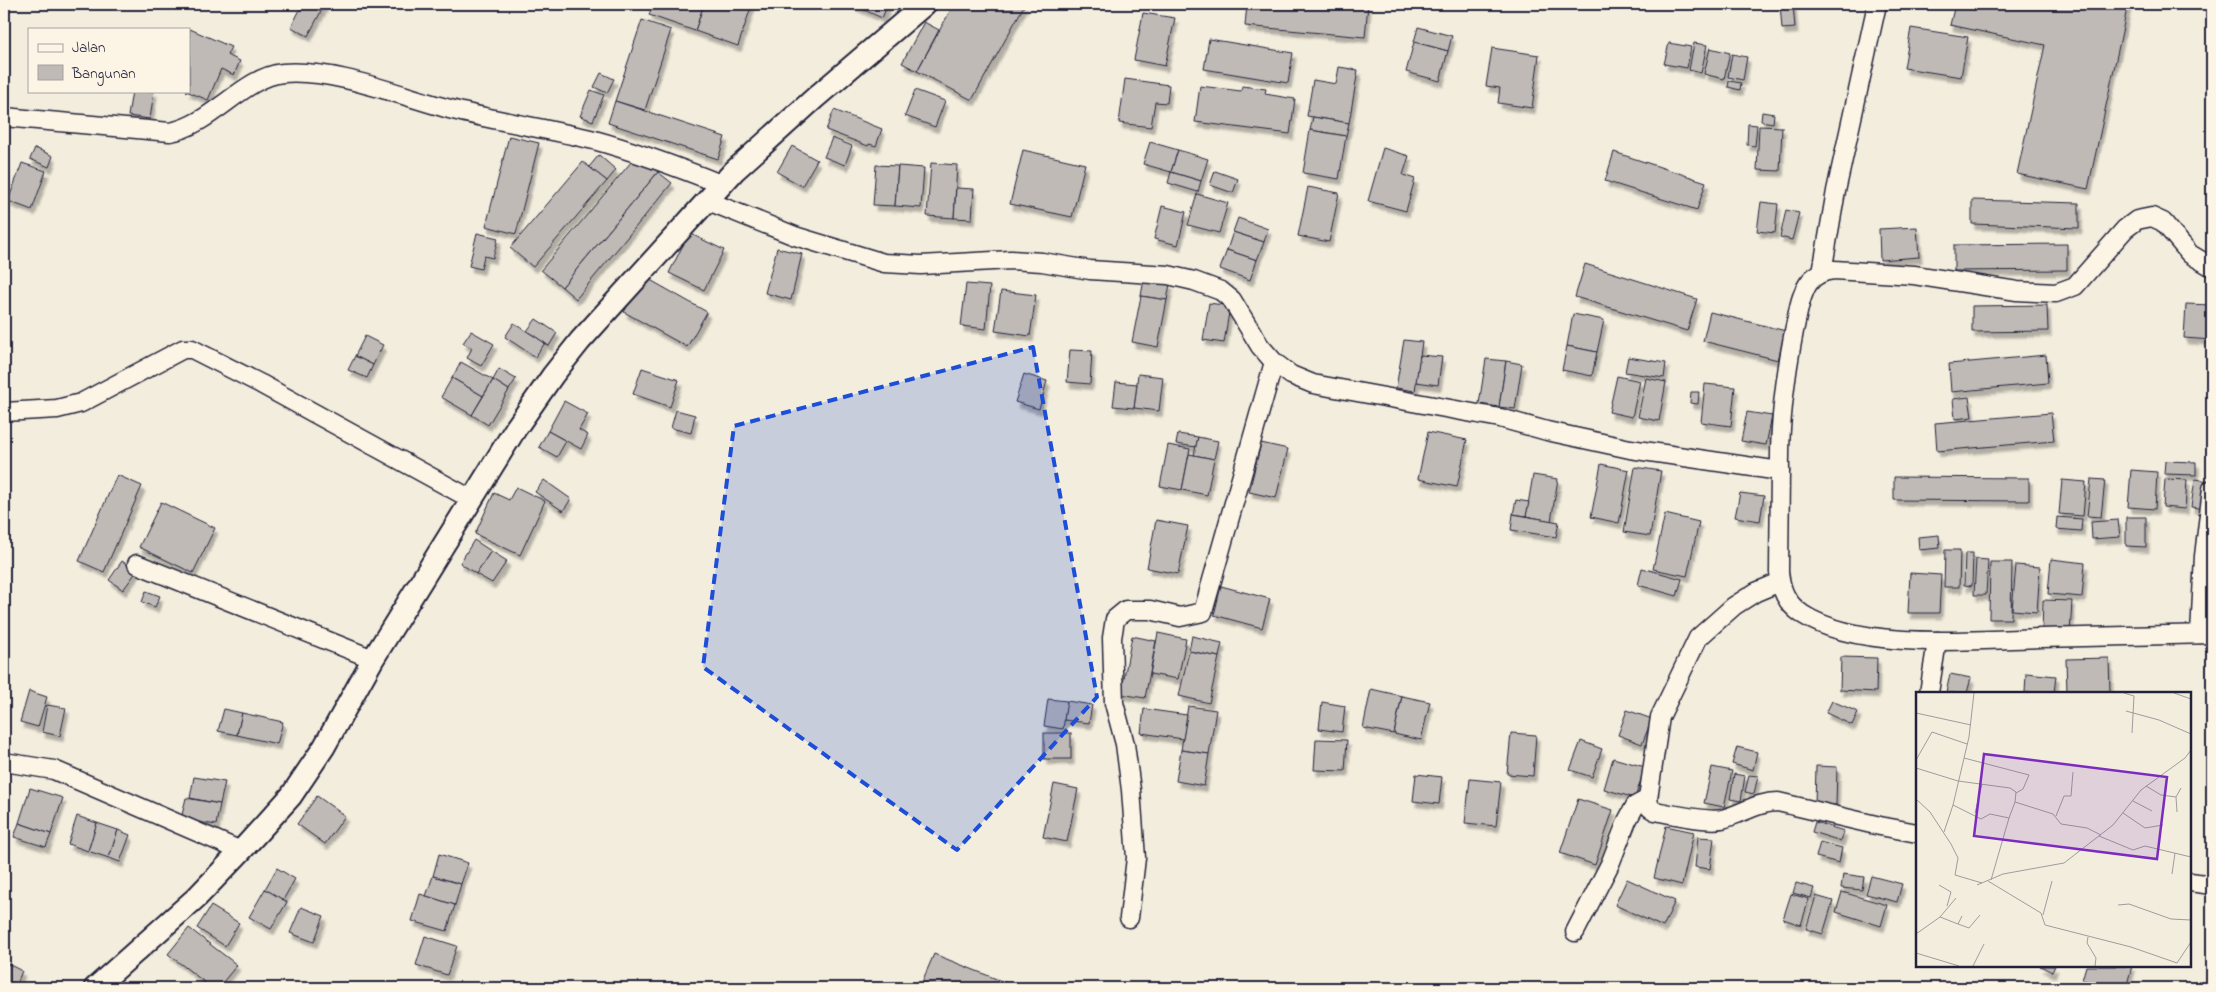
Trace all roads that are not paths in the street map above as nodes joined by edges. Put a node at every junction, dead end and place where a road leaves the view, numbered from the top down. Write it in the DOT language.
graph roads {
  1 [pos="925,4"];
  2 [pos="1878,4"];
  3 [pos="4,117"];
  4 [pos="723,185"];
  5 [pos="708,201"];
  6 [pos="2212,267"];
  7 [pos="1822,272"];
  8 [pos="1274,362"];
  9 [pos="4,412"];
  10 [pos="1780,471"];
  11 [pos="2212,489"];
  12 [pos="472,499"];
  13 [pos="137,564"];
  14 [pos="1780,582"];
  15 [pos="2206,634"];
  16 [pos="1937,641"];
  17 [pos="373,659"];
  18 [pos="1929,692"];
  19 [pos="4,762"];
  20 [pos="1648,799"];
  21 [pos="1916,833"];
  22 [pos="241,851"];
  23 [pos="2191,882"];
  24 [pos="2212,885"];
  25 [pos="1129,918"];
  26 [pos="1575,932"];
  27 [pos="95,988"];
  1 -- 4 [label="street"];
  2 -- 7 [label="street"];
  3 -- 4 [label="street"];
  4 -- 5 [label="street"];
  5 -- 8 [label="street"];
  5 -- 12 [label="street"];
  6 -- 7 [label="street"];
  7 -- 10 [label="street"];
  8 -- 10 [label="street"];
  8 -- 25 [label="street"];
  9 -- 12 [label="street"];
  10 -- 14 [label="street"];
  11 -- 15 [label="street"];
  12 -- 17 [label="street"];
  13 -- 17 [label="street"];
  14 -- 16 [label="street"];
  14 -- 20 [label="street"];
  15 -- 16 [label="street"];
  16 -- 18 [label="street"];
  17 -- 22 [label="street"];
  19 -- 22 [label="street"];
  20 -- 21 [label="street"];
  20 -- 26 [label="street"];
  22 -- 27 [label="street"];
  23 -- 24 [label="street"];
}
